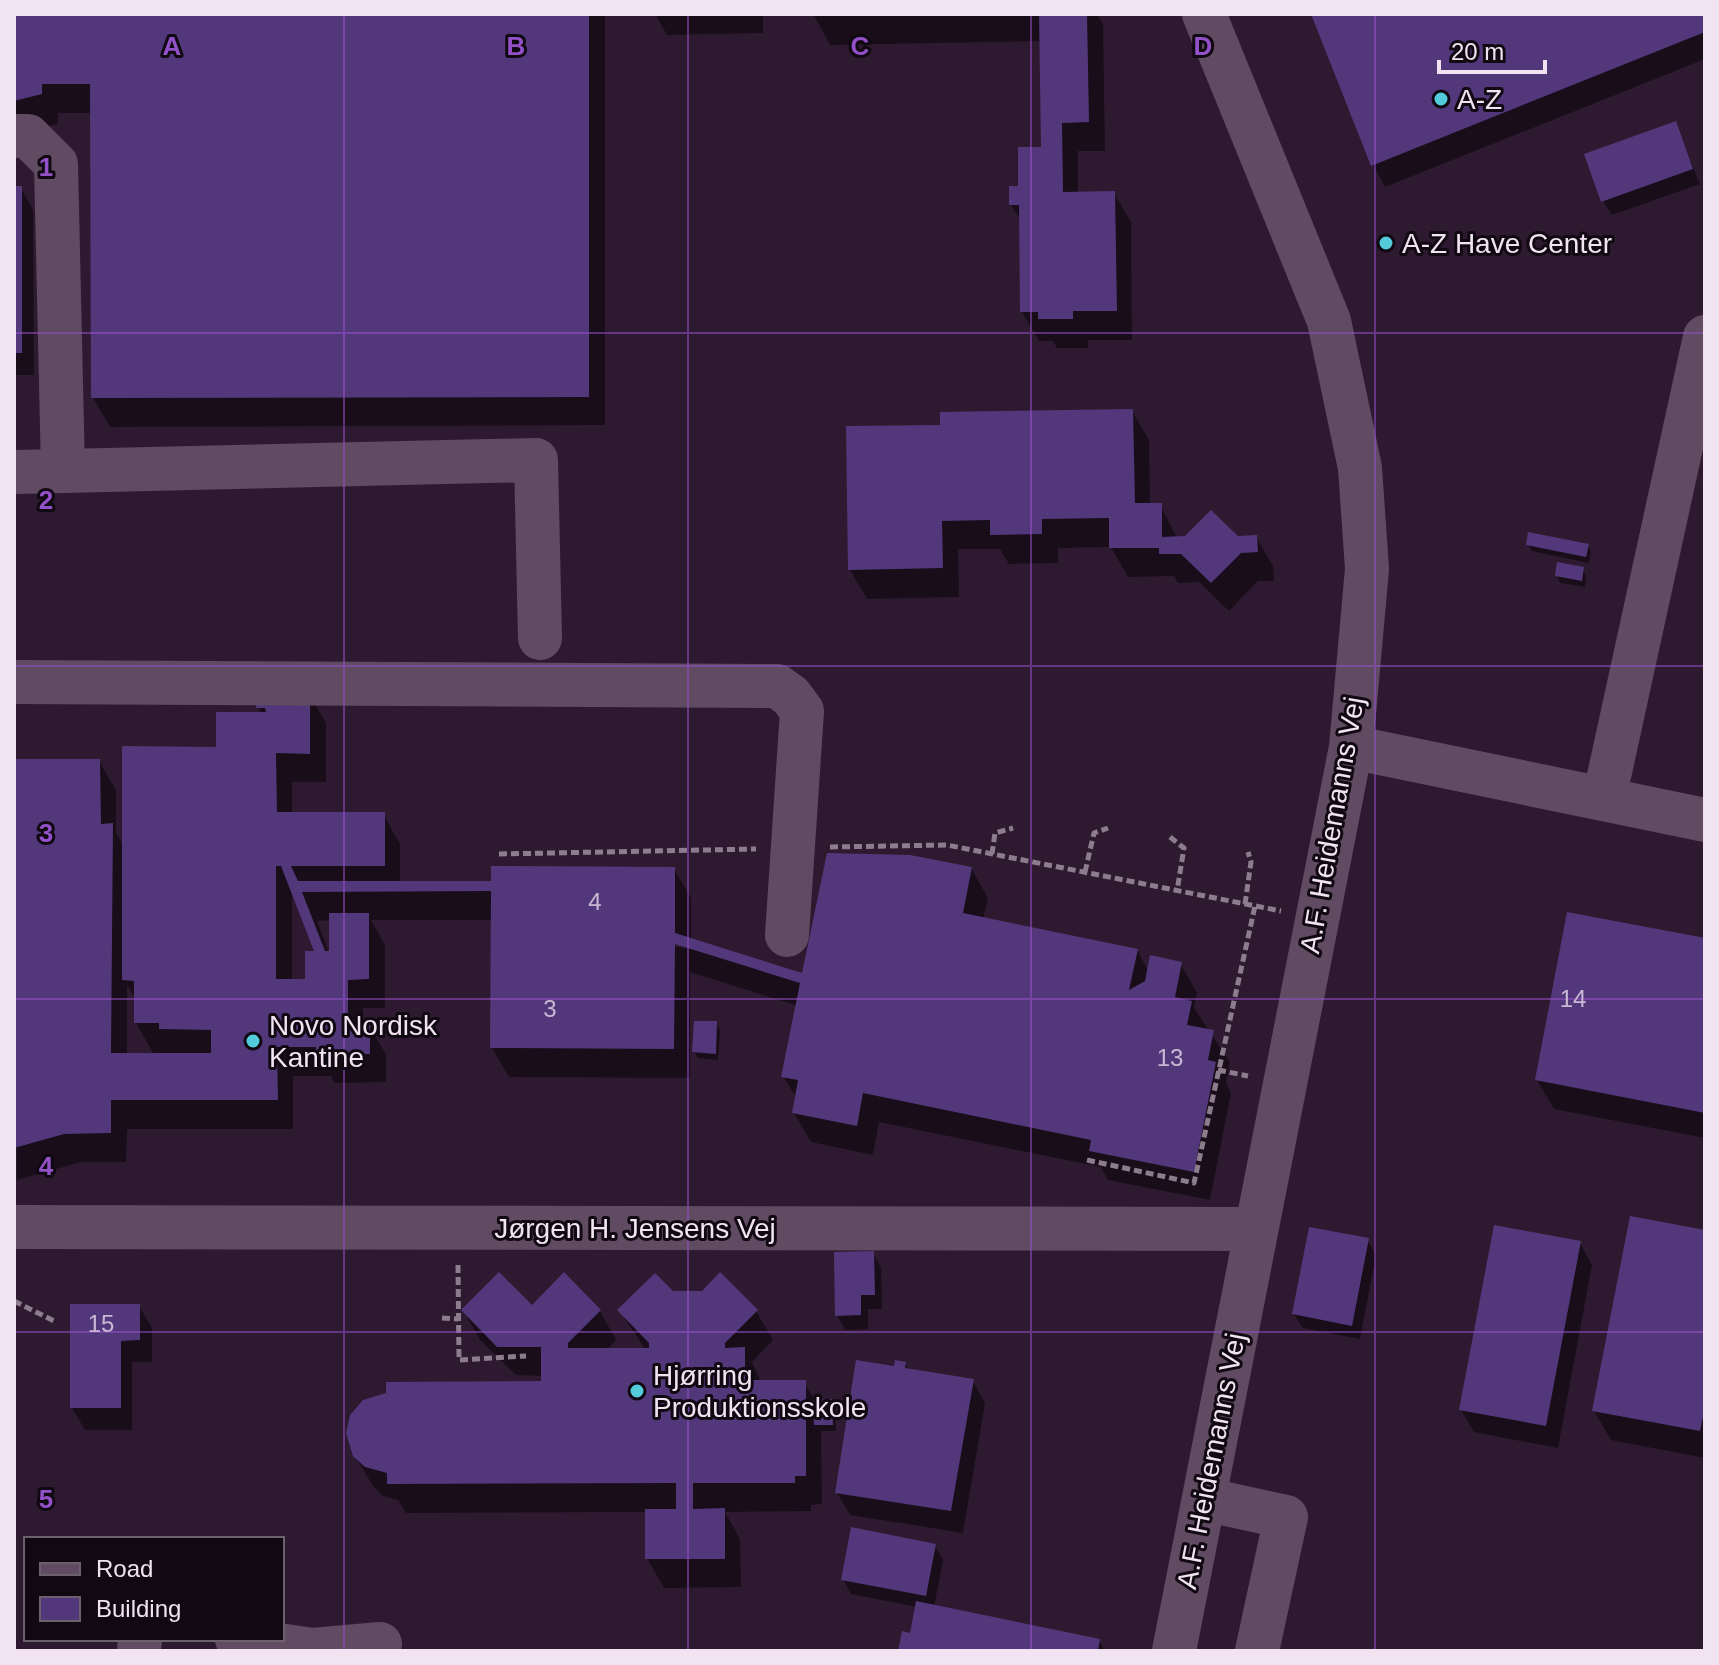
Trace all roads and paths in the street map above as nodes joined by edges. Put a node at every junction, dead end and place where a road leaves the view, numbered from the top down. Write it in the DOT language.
graph roads {
  1 [pos="1204,14"];
  2 [pos="14,136"];
  3 [pos="1705,337"];
  4 [pos="63,471"];
  5 [pos="14,472"];
  6 [pos="540,638"];
  7 [pos="14,682"];
  8 [pos="1351,747"];
  9 [pos="1604,799"];
  10 [pos="1705,820"];
  11 [pos="1013,828"];
  12 [pos="1108,828"];
  13 [pos="1170,837"];
  14 [pos="792,848"];
  15 [pos="1248,852"];
  16 [pos="499,854"];
  17 [pos="992,854"];
  18 [pos="1084,872"];
  19 [pos="1177,891"];
  20 [pos="1245,904"];
  21 [pos="1255,906"];
  22 [pos="1318,918"];
  23 [pos="787,935"];
  24 [pos="1087,1160"];
  25 [pos="14,1227"];
  26 [pos="457,1228"];
  27 [pos="1256,1229"];
  28 [pos="14,1301"];
  29 [pos="442,1318"];
  30 [pos="458,1319"];
  31 [pos="54,1321"];
  32 [pos="526,1356"];
  33 [pos="1204,1499"];
  34 [pos="251,1641"];
  35 [pos="380,1644"];
  36 [pos="1174,1651"];
  37 [pos="1257,1651"];
  1 -- 8 [label="street, A.F. Heidemanns Vej"];
  2 -- 4 [label="street"];
  3 -- 9 [label="street"];
  4 -- 5 [label="street"];
  4 -- 6 [label="street"];
  7 -- 14 [label="street"];
  8 -- 9 [label="street"];
  8 -- 22 [label="street, A.F. Heidemanns Vej"];
  9 -- 10 [label="street"];
  11 -- 17 [label="path"];
  12 -- 18 [label="path"];
  13 -- 19 [label="path"];
  14 -- 16 [label="path"];
  14 -- 17 [label="path"];
  14 -- 23 [label="street"];
  15 -- 20 [label="path"];
  17 -- 18 [label="path"];
  18 -- 19 [label="path"];
  19 -- 20 [label="path"];
  20 -- 21 [label="path"];
  21 -- 22 [label="path"];
  21 -- 24 [label="path"];
  22 -- 27 [label="street, A.F. Heidemanns Vej"];
  25 -- 26 [label="street, Jørgen H. Jensens Vej"];
  26 -- 27 [label="street, Jørgen H. Jensens Vej"];
  26 -- 30 [label="path"];
  27 -- 33 [label="street, A.F. Heidemanns Vej"];
  28 -- 31 [label="path"];
  29 -- 30 [label="path"];
  30 -- 32 [label="path"];
  33 -- 36 [label="street, A.F. Heidemanns Vej"];
  33 -- 37 [label="street"];
  34 -- 35 [label="street"];
}
